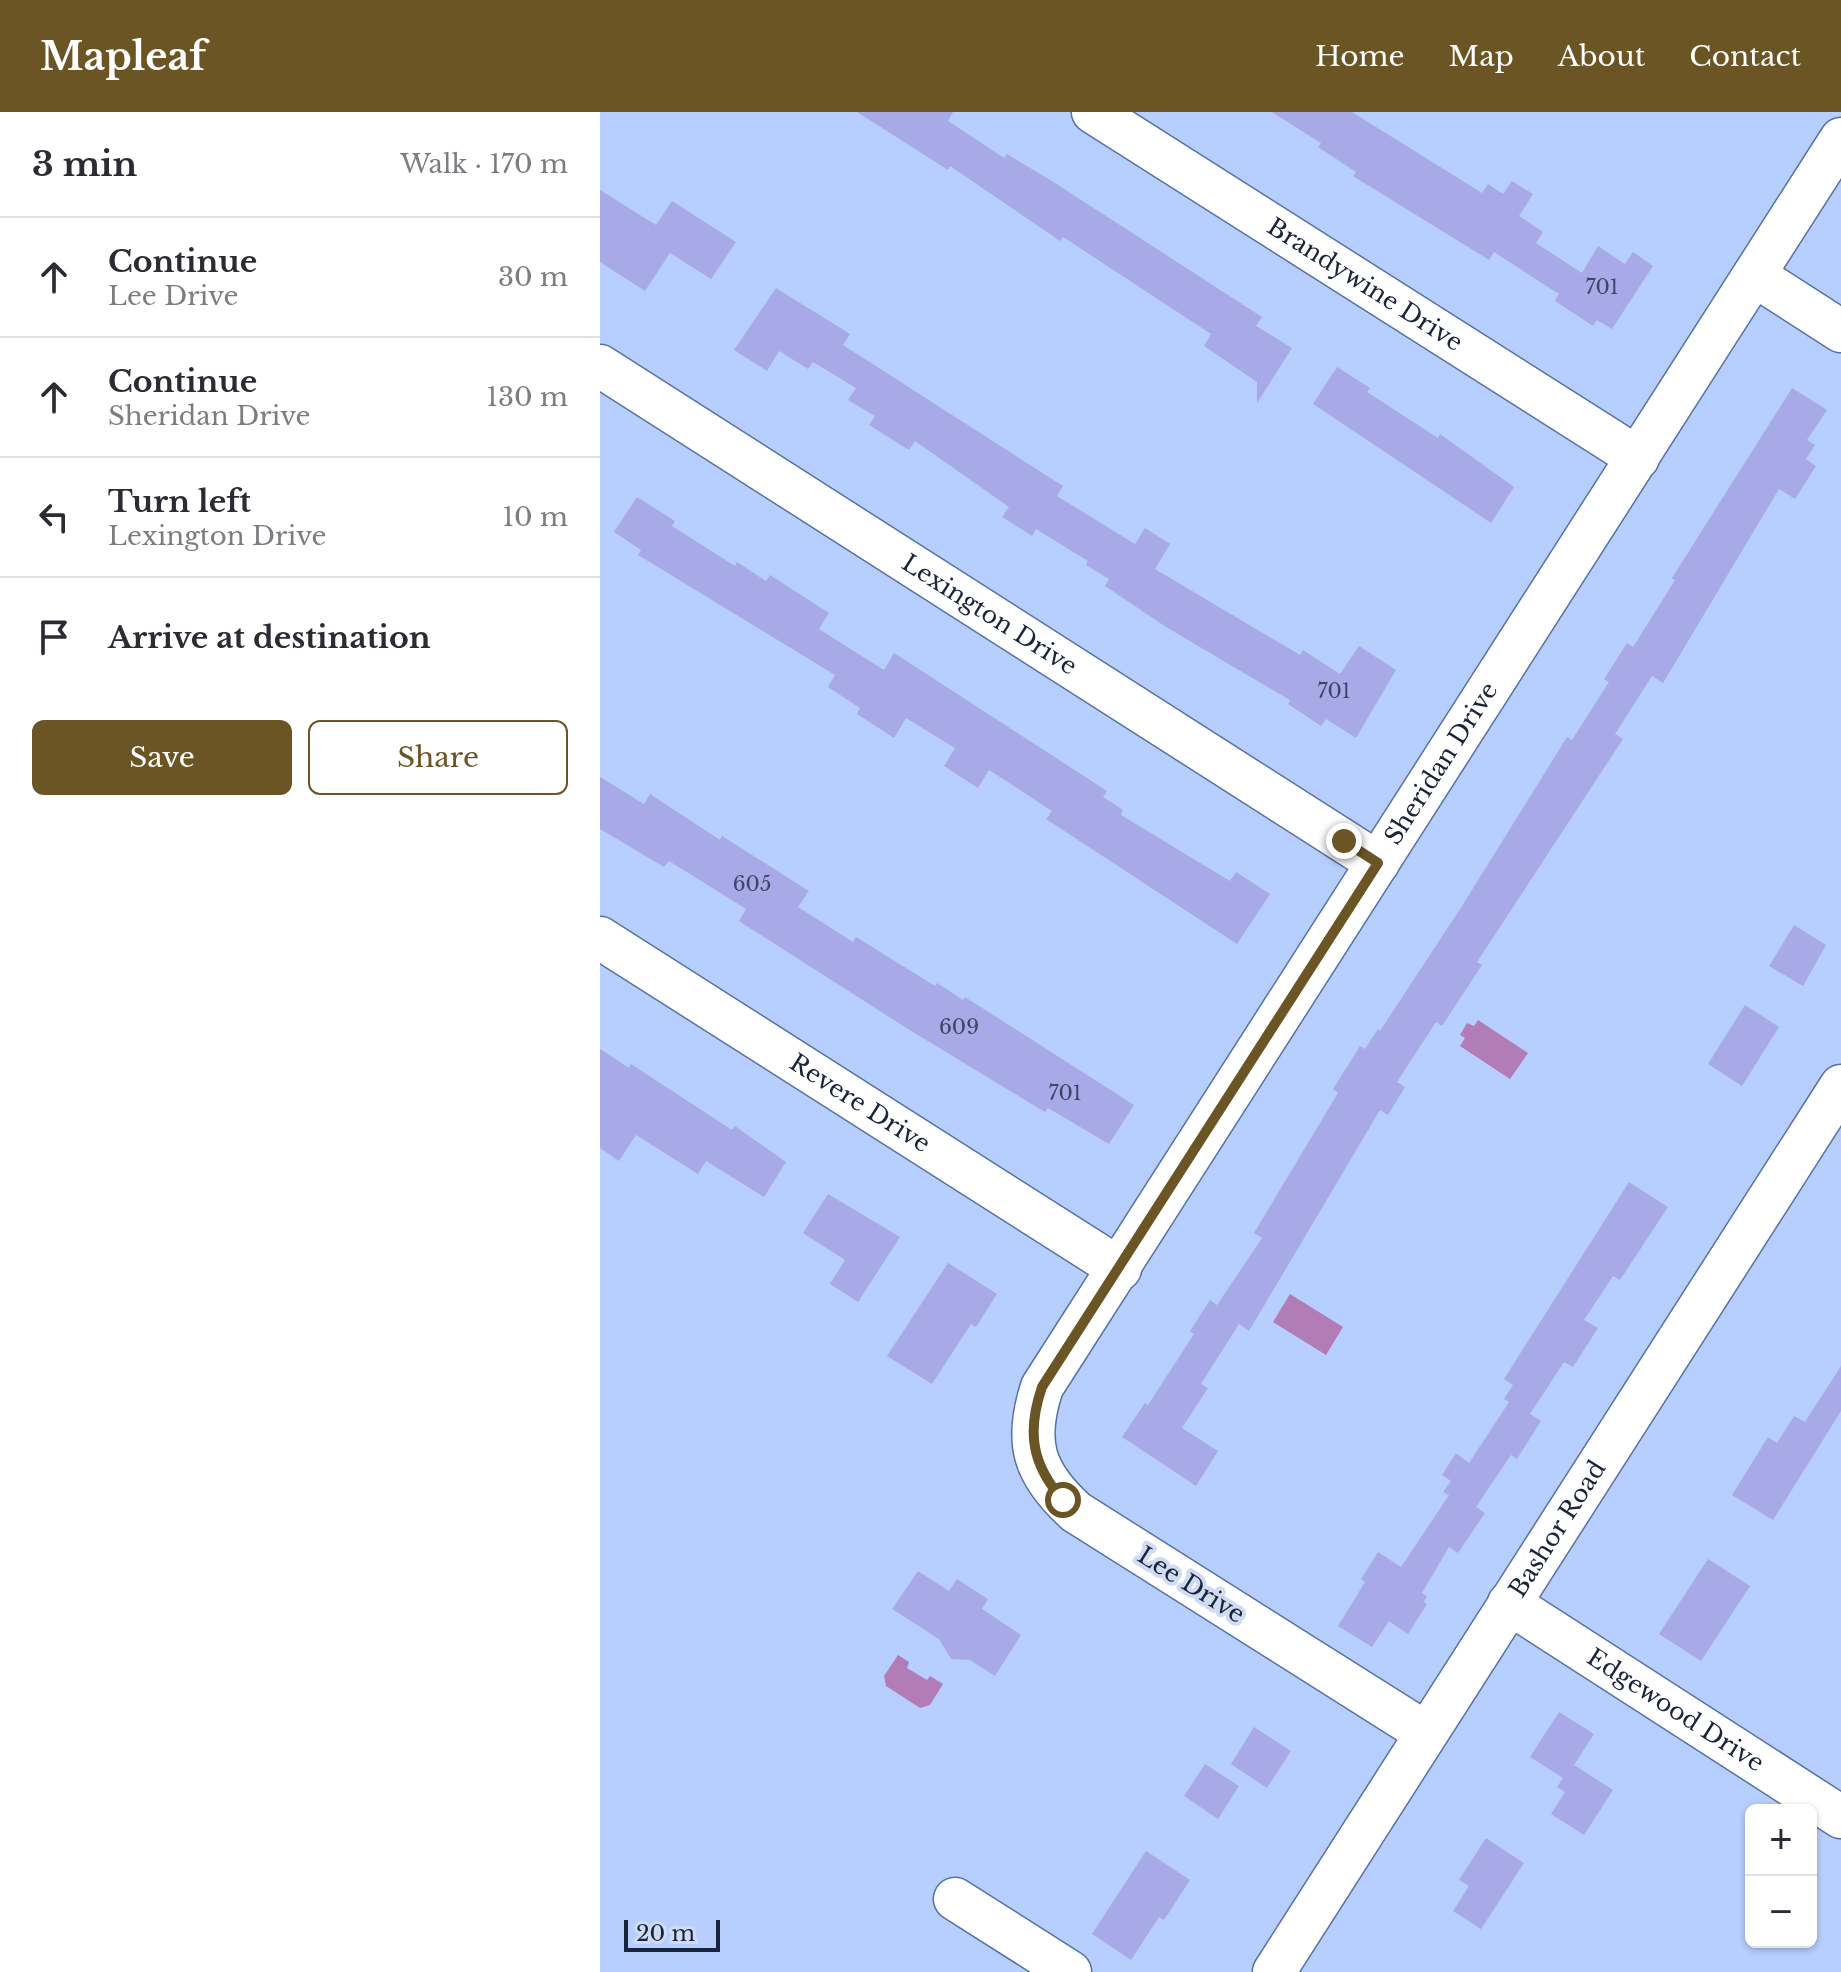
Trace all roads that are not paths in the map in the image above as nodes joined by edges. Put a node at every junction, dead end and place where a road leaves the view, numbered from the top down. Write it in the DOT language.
graph roads {
  1 [pos="1093,112"];
  2 [pos="1841,139"];
  3 [pos="1754,275"];
  4 [pos="1841,331"];
  5 [pos="600,366"];
  6 [pos="1638,458"];
  7 [pos="1378,863"];
  8 [pos="600,938"];
  9 [pos="1841,1086"];
  10 [pos="1120,1269"];
  11 [pos="1042,1387"];
  12 [pos="1509,1603"];
  13 [pos="1426,1733"];
  14 [pos="1841,1817"];
  15 [pos="955,1899"];
  16 [pos="1070,1972"];
  17 [pos="1274,1972"];
  1 -- 6 [label="street, Brandywine Drive"];
  2 -- 3 [label="street, Sheridan Drive"];
  3 -- 4 [label="street"];
  3 -- 6 [label="street, Sheridan Drive"];
  5 -- 7 [label="street, Lexington Drive"];
  6 -- 7 [label="street, Sheridan Drive"];
  7 -- 10 [label="street, Sheridan Drive"];
  8 -- 10 [label="street, Revere Drive"];
  9 -- 12 [label="street, Bashor Road"];
  10 -- 11 [label="street, Sheridan Drive"];
  11 -- 13 [label="street, Lee Drive"];
  12 -- 13 [label="street, Bashor Road"];
  12 -- 14 [label="street, Edgewood Drive"];
  13 -- 17 [label="street, Bashor Road"];
  15 -- 16 [label="street"];
}
